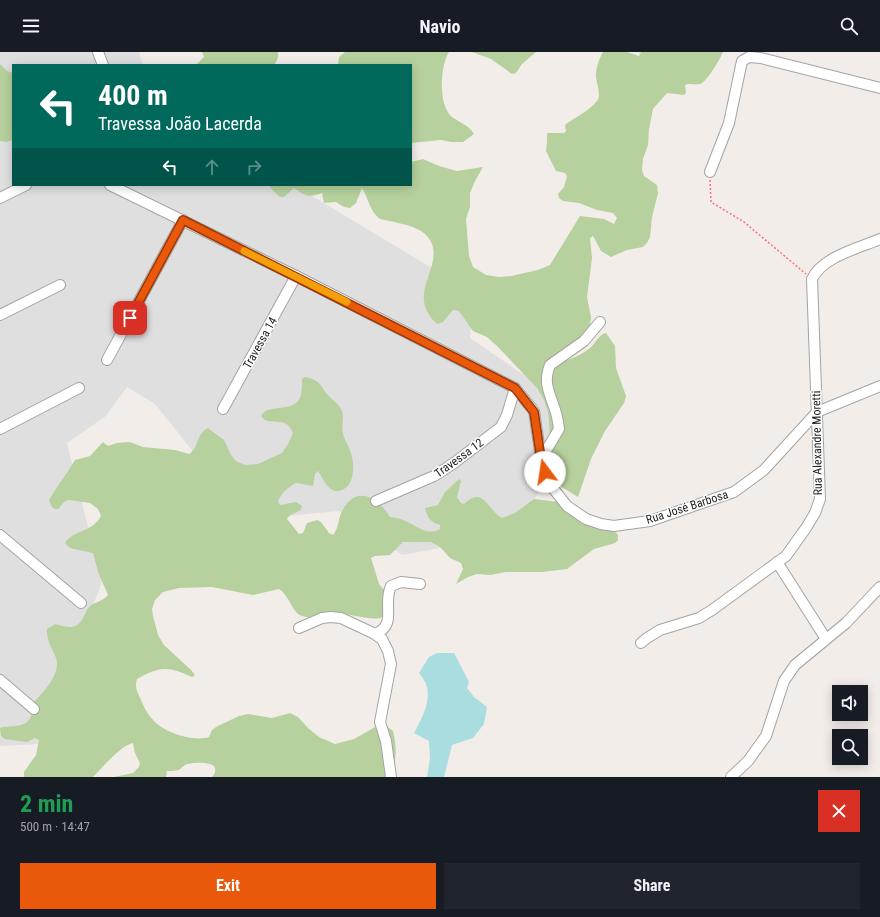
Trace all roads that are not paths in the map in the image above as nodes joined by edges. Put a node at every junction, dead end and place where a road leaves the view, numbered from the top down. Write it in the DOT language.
graph roads {
  1 [pos="98,52"];
  2 [pos="103,64"];
  3 [pos="880,88"];
  4 [pos="710,172"];
  5 [pos="24,186"];
  6 [pos="112,186"];
  7 [pos="0,198"];
  8 [pos="183,220"];
  9 [pos="880,240"];
  10 [pos="296,276"];
  11 [pos="60,285"];
  12 [pos="0,315"];
  13 [pos="600,322"];
  14 [pos="107,360"];
  15 [pos="880,386"];
  16 [pos="79,388"];
  17 [pos="515,388"];
  18 [pos="223,409"];
  19 [pos="817,412"];
  20 [pos="0,429"];
  21 [pos="541,459"];
  22 [pos="376,501"];
  23 [pos="0,535"];
  24 [pos="777,562"];
  25 [pos="420,584"];
  26 [pos="880,587"];
  27 [pos="80,603"];
  28 [pos="300,628"];
  29 [pos="375,634"];
  30 [pos="826,639"];
  31 [pos="641,643"];
  32 [pos="0,680"];
  33 [pos="34,709"];
  34 [pos="391,777"];
  35 [pos="731,777"];
  1 -- 2 [label="street"];
  3 -- 4 [label="street"];
  5 -- 7 [label="street"];
  6 -- 8 [label="street, Rua José Barbosa"];
  8 -- 10 [label="street, Rua José Barbosa"];
  8 -- 14 [label="street"];
  9 -- 19 [label="street, Rua Alexandre Moretti"];
  10 -- 17 [label="street, Rua José Barbosa"];
  10 -- 18 [label="street, Travessa 14"];
  11 -- 12 [label="street"];
  13 -- 21 [label="street"];
  15 -- 19 [label="street, Rua José Barbosa"];
  16 -- 20 [label="street"];
  17 -- 21 [label="street, Rua José Barbosa"];
  17 -- 22 [label="street, Travessa 12"];
  19 -- 21 [label="street, Rua José Barbosa"];
  19 -- 24 [label="street, Rua Alexandre Moretti"];
  23 -- 27 [label="street"];
  24 -- 30 [label="street"];
  24 -- 31 [label="street, Rua Alexandre Moretti"];
  25 -- 29 [label="street"];
  26 -- 30 [label="street"];
  28 -- 29 [label="street"];
  29 -- 34 [label="street"];
  30 -- 35 [label="street"];
  32 -- 33 [label="street"];
}
